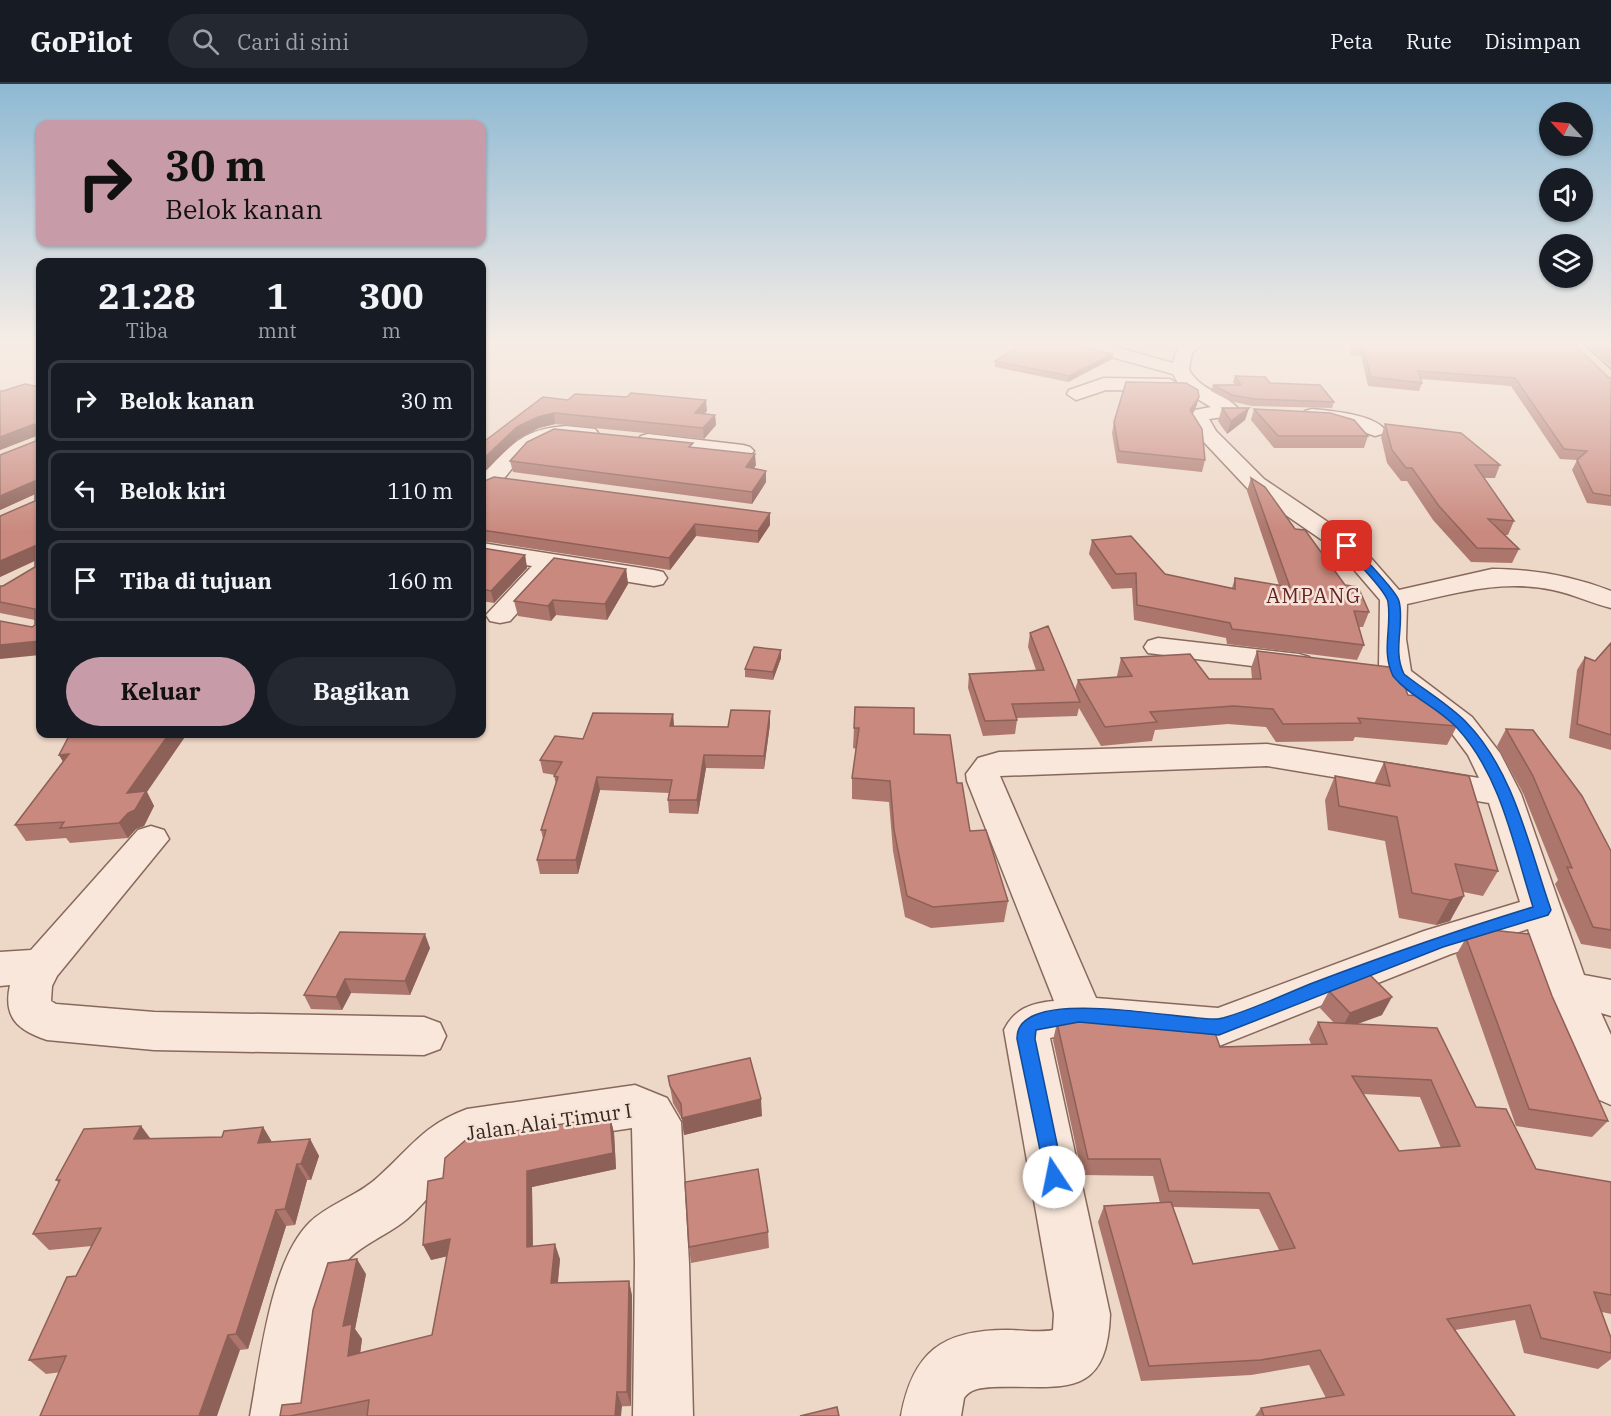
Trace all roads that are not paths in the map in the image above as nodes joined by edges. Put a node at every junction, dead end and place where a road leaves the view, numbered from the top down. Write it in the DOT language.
graph roads {
  1 [pos="1233,407"];
  2 [pos="1295,413"];
  3 [pos="1375,430"];
  4 [pos="606,436"];
  5 [pos="629,438"];
  6 [pos="743,451"];
  7 [pos="515,482"];
  8 [pos="487,483"];
  9 [pos="486,552"];
  10 [pos="551,561"];
  11 [pos="654,578"];
  12 [pos="1393,599"];
  13 [pos="1611,600"];
  14 [pos="500,615"];
  15 [pos="1158,647"];
  16 [pos="1329,666"];
  17 [pos="1364,671"];
  18 [pos="1399,676"];
  19 [pos="1504,794"];
  20 [pos="151,839"];
  21 [pos="1543,910"];
  22 [pos="21,967"];
  23 [pos="1568,989"];
  24 [pos="1611,998"];
  25 [pos="1076,1014"];
  26 [pos="424,1036"];
  27 [pos="1611,1084"];
  28 [pos="280,1416"];
  29 [pos="663,1416"];
  30 [pos="930,1416"];
  1 -- 12 [label="street"];
  2 -- 3 [label="street"];
  4 -- 8 [label="street"];
  5 -- 6 [label="street"];
  7 -- 8 [label="street"];
  9 -- 10 [label="street"];
  10 -- 11 [label="street"];
  10 -- 14 [label="street"];
  12 -- 13 [label="street"];
  12 -- 18 [label="street"];
  15 -- 16 [label="street"];
  17 -- 18 [label="street"];
  18 -- 19 [label="street"];
  19 -- 21 [label="street"];
  19 -- 25 [label="street"];
  20 -- 22 [label="street"];
  21 -- 23 [label="street"];
  21 -- 25 [label="street"];
  22 -- 26 [label="street"];
  23 -- 24 [label="street"];
  23 -- 27 [label="street"];
  25 -- 30 [label="street"];
  28 -- 29 [label="street, Jalan Alai Timur I"];
}
